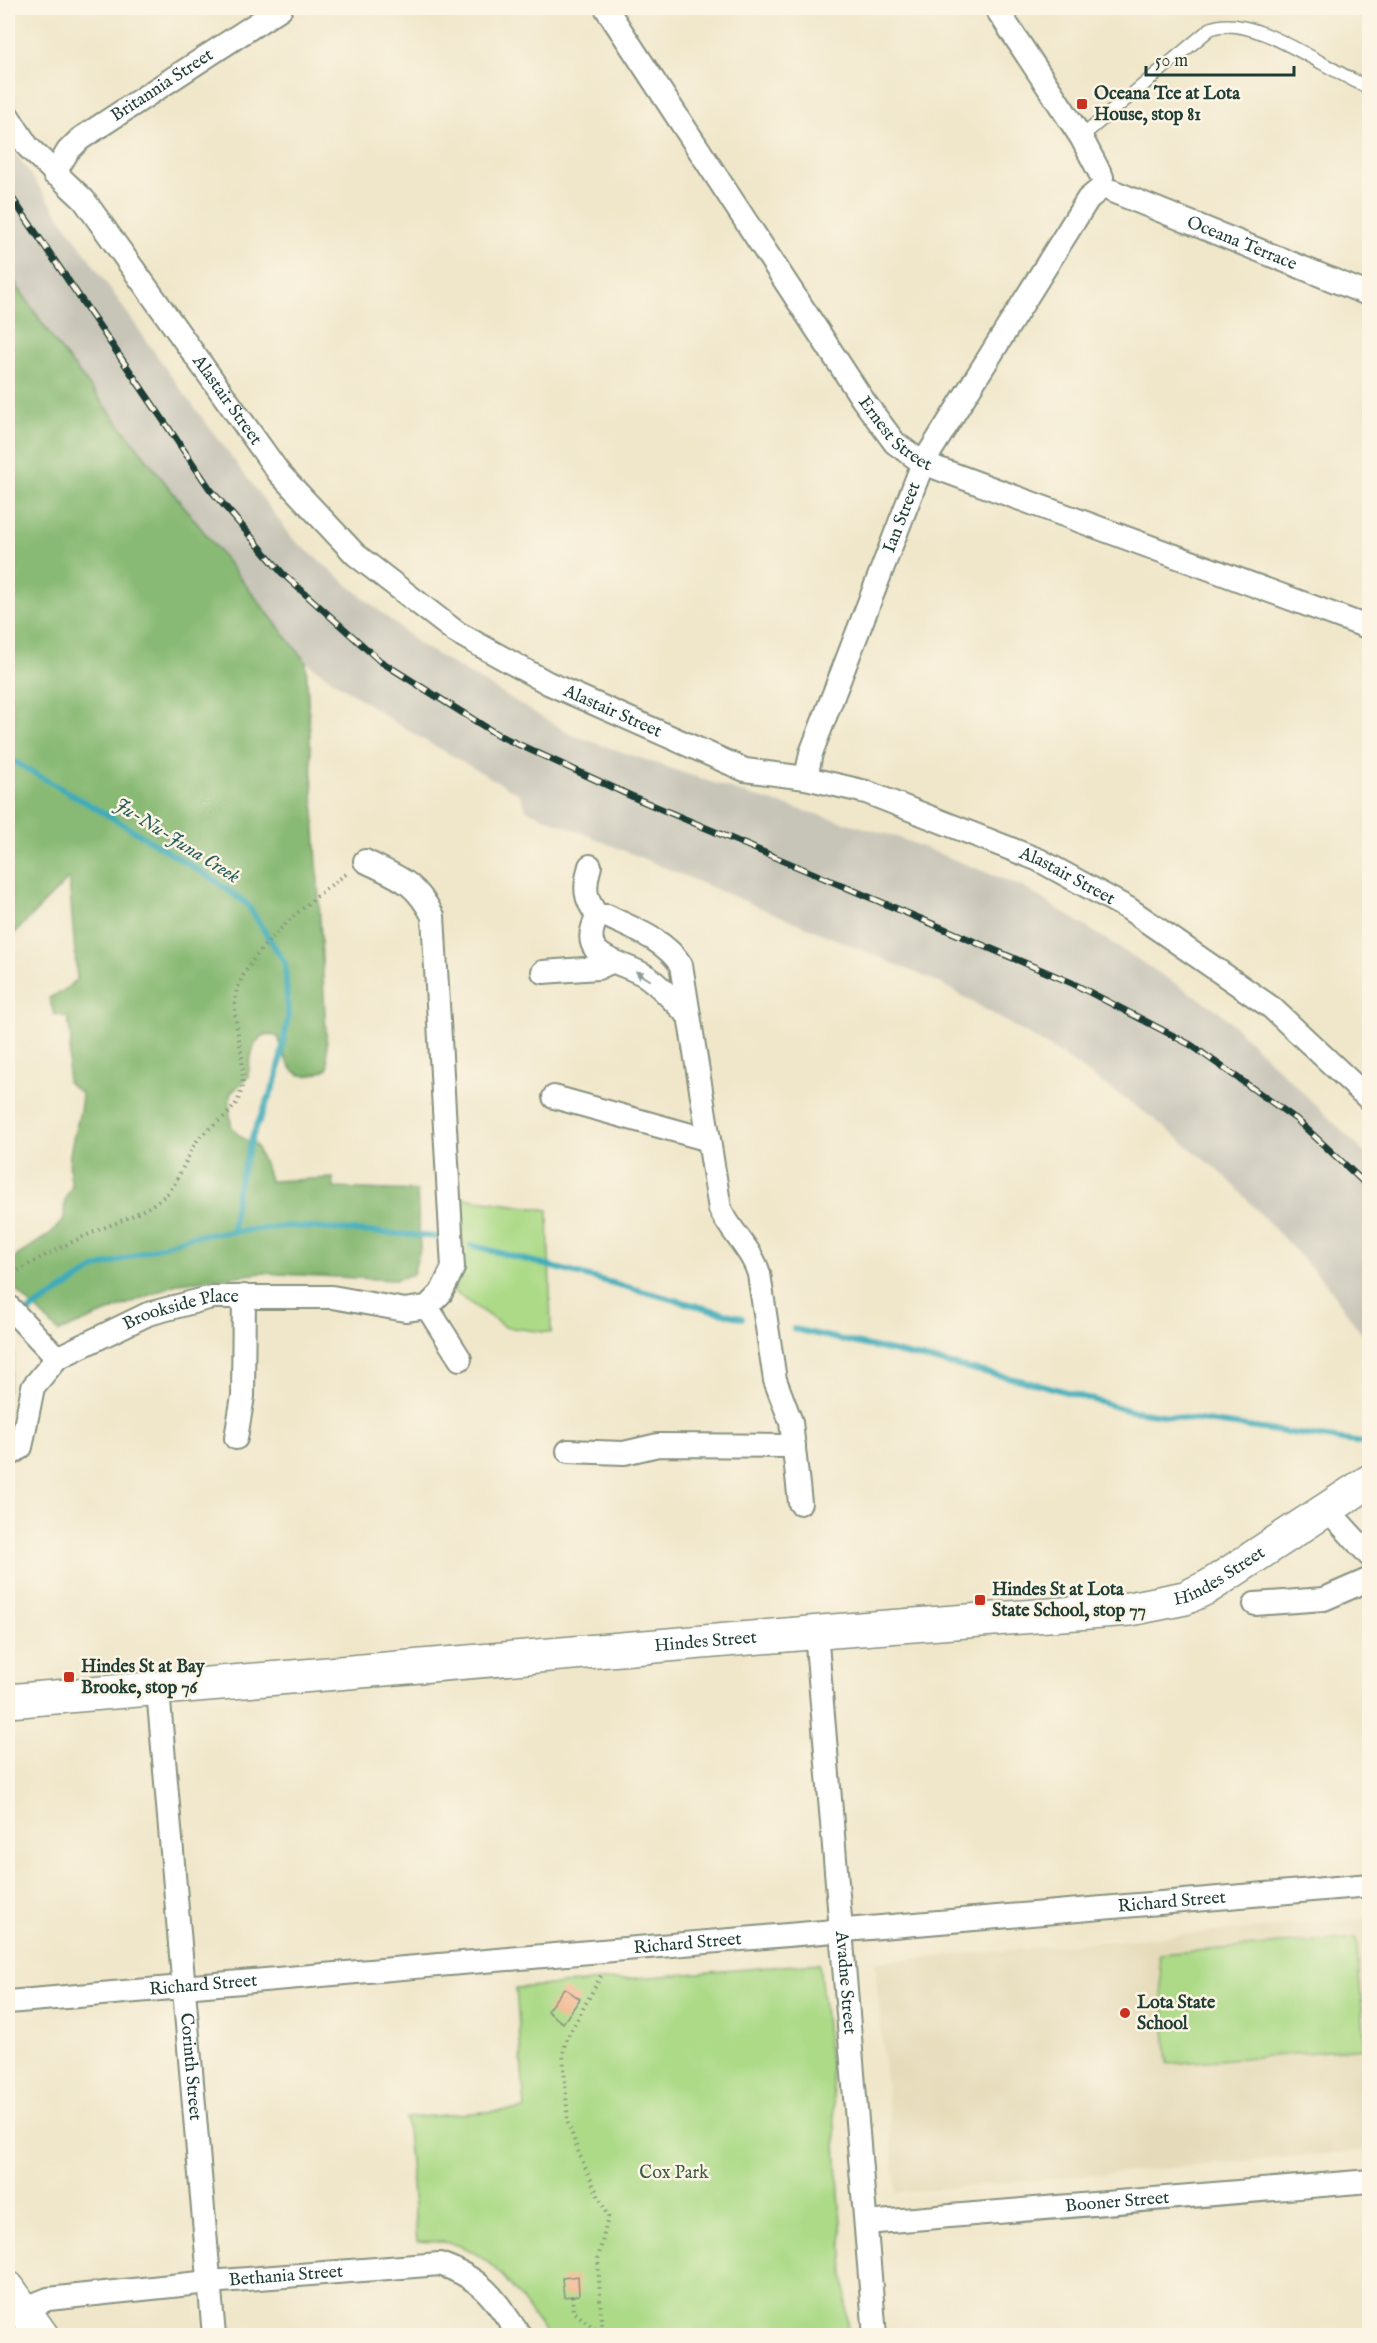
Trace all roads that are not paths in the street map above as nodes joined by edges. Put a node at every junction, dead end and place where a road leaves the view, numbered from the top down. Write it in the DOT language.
graph roads {
  1 [pos="280,8"];
  2 [pos="606,8"];
  3 [pos="996,8"];
  4 [pos="1370,88"];
  5 [pos="8,116"];
  6 [pos="1081,137"];
  7 [pos="54,174"];
  8 [pos="1104,186"];
  9 [pos="1370,295"];
  10 [pos="922,463"];
  11 [pos="1370,628"];
  12 [pos="807,778"];
  13 [pos="365,861"];
  14 [pos="590,866"];
  15 [pos="598,916"];
  16 [pos="613,961"];
  17 [pos="543,972"];
  18 [pos="687,1014"];
  19 [pos="554,1097"];
  20 [pos="1370,1100"];
  21 [pos="709,1140"];
  22 [pos="244,1296"];
  23 [pos="8,1306"];
  24 [pos="427,1307"];
  25 [pos="57,1358"];
  26 [pos="460,1359"];
  27 [pos="236,1438"];
  28 [pos="794,1446"];
  29 [pos="568,1451"];
  30 [pos="8,1456"];
  31 [pos="1370,1481"];
  32 [pos="800,1503"];
  33 [pos="1327,1509"];
  34 [pos="1370,1556"];
  35 [pos="1370,1579"];
  36 [pos="1255,1604"];
  37 [pos="816,1632"];
  38 [pos="158,1690"];
  39 [pos="8,1701"];
  40 [pos="1370,1885"];
  41 [pos="841,1930"];
  42 [pos="184,1986"];
  43 [pos="8,2002"];
  44 [pos="1370,2181"];
  45 [pos="866,2223"];
  46 [pos="209,2282"];
  47 [pos="15,2298"];
  48 [pos="42,2336"];
  49 [pos="214,2336"];
  50 [pos="520,2336"];
  51 [pos="875,2336"];
  1 -- 7 [label="street, Britannia Street"];
  2 -- 10 [label="street, Ernest Street"];
  3 -- 6 [label="street"];
  4 -- 6 [label="lane"];
  5 -- 7 [label="street, Alastair Street"];
  6 -- 8 [label="street"];
  7 -- 12 [label="street, Alastair Street"];
  8 -- 9 [label="street, Oceana Terrace"];
  8 -- 10 [label="street, Ian Street"];
  10 -- 11 [label="street, Ernest Street"];
  10 -- 12 [label="street, Ian Street"];
  12 -- 20 [label="street, Alastair Street"];
  13 -- 24 [label="street"];
  14 -- 15 [label="street"];
  15 -- 16 [label="street"];
  15 -- 18 [label="street"];
  16 -- 17 [label="street"];
  18 -- 16 [label="street, one-way"];
  18 -- 21 [label="street"];
  19 -- 21 [label="street"];
  21 -- 28 [label="street"];
  22 -- 24 [label="street, Brookside Place"];
  22 -- 25 [label="street, Brookside Place"];
  22 -- 27 [label="street"];
  23 -- 25 [label="street"];
  24 -- 26 [label="street"];
  25 -- 30 [label="street, Brookside Place"];
  28 -- 29 [label="street"];
  28 -- 32 [label="street"];
  31 -- 33 [label="street, Hindes Street"];
  33 -- 34 [label="street"];
  33 -- 37 [label="street, Hindes Street"];
  35 -- 36 [label="street"];
  37 -- 38 [label="street, Hindes Street"];
  37 -- 41 [label="street, Avadne Street"];
  38 -- 39 [label="street, Hindes Street"];
  38 -- 42 [label="street, Corinth Street"];
  40 -- 41 [label="street, Richard Street"];
  41 -- 42 [label="street, Richard Street"];
  41 -- 45 [label="street, Avadne Street"];
  42 -- 43 [label="street, Richard Street"];
  42 -- 46 [label="street, Corinth Street"];
  44 -- 45 [label="street, Booner Street"];
  45 -- 51 [label="street, Avadne Street"];
  46 -- 47 [label="street, Bethania Street"];
  46 -- 49 [label="street, Corinth Street"];
  46 -- 50 [label="street, Bethania Street"];
  47 -- 48 [label="street"];
}
